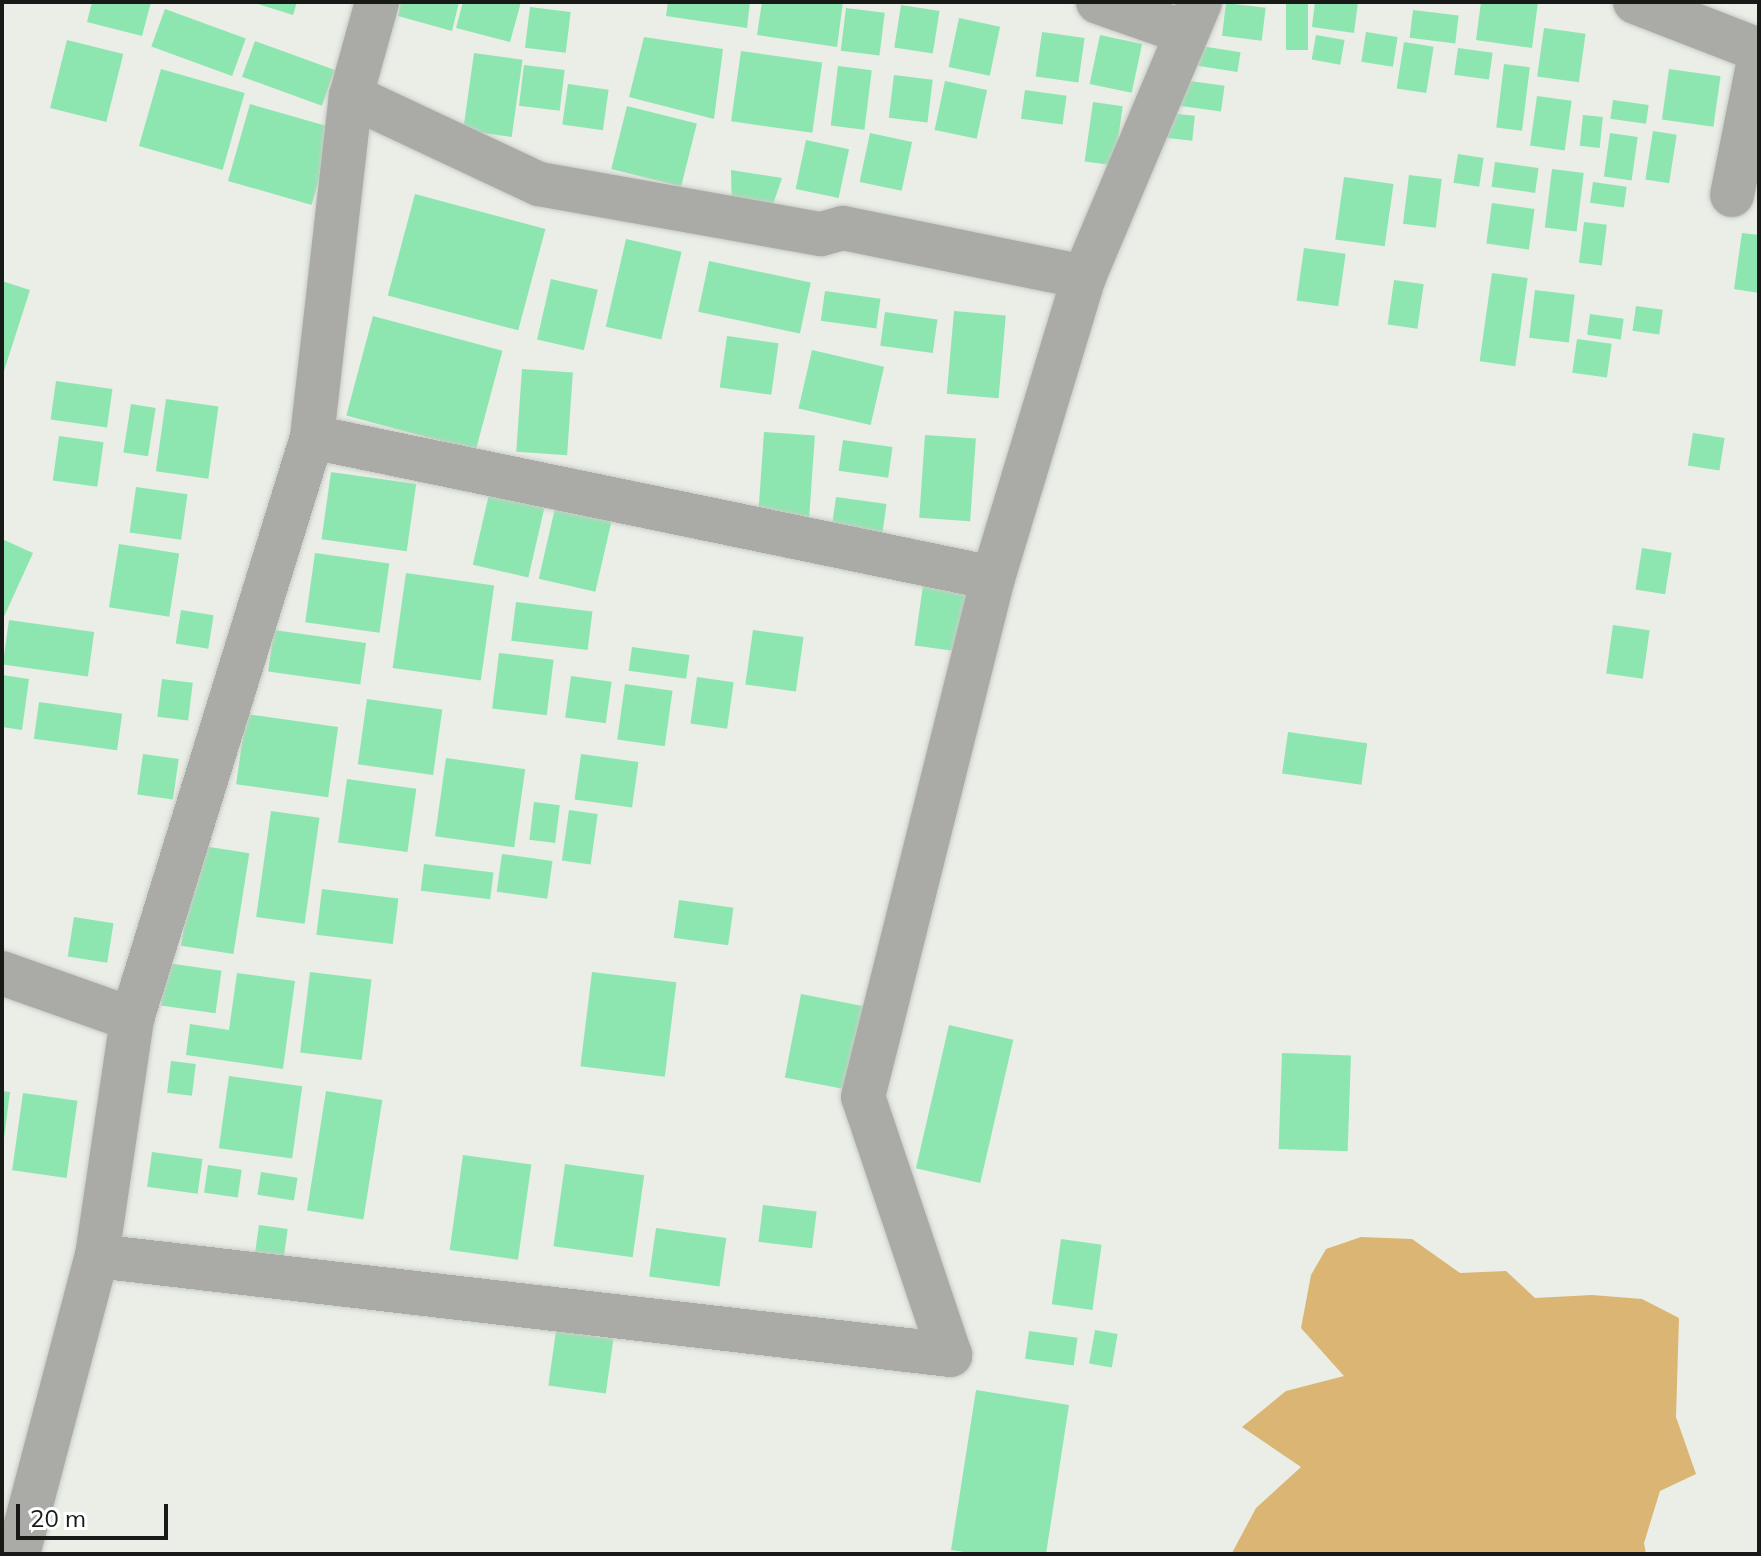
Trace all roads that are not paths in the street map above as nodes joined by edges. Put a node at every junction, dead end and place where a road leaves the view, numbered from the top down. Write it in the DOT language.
graph roads {
  1 [pos="377,2"];
  2 [pos="1098,2"];
  3 [pos="1635,2"];
  4 [pos="1193,18"];
  5 [pos="1759,50"];
  6 [pos="1759,60"];
  7 [pos="351,96"];
  8 [pos="1732,195"];
  9 [pos="1084,277"];
  10 [pos="312,437"];
  11 [pos="993,578"];
  12 [pos="2,973"];
  13 [pos="132,1019"];
  14 [pos="97,1256"];
  15 [pos="18,1554"];
  1 -- 7 [label="street"];
  2 -- 4 [label="street"];
  3 -- 5 [label="street"];
  4 -- 9 [label="street"];
  6 -- 8 [label="street"];
  7 -- 9 [label="street"];
  7 -- 10 [label="street"];
  9 -- 11 [label="street"];
  10 -- 11 [label="street"];
  10 -- 13 [label="street"];
  11 -- 14 [label="street"];
  12 -- 13 [label="street"];
  13 -- 14 [label="street"];
  14 -- 15 [label="street"];
}
